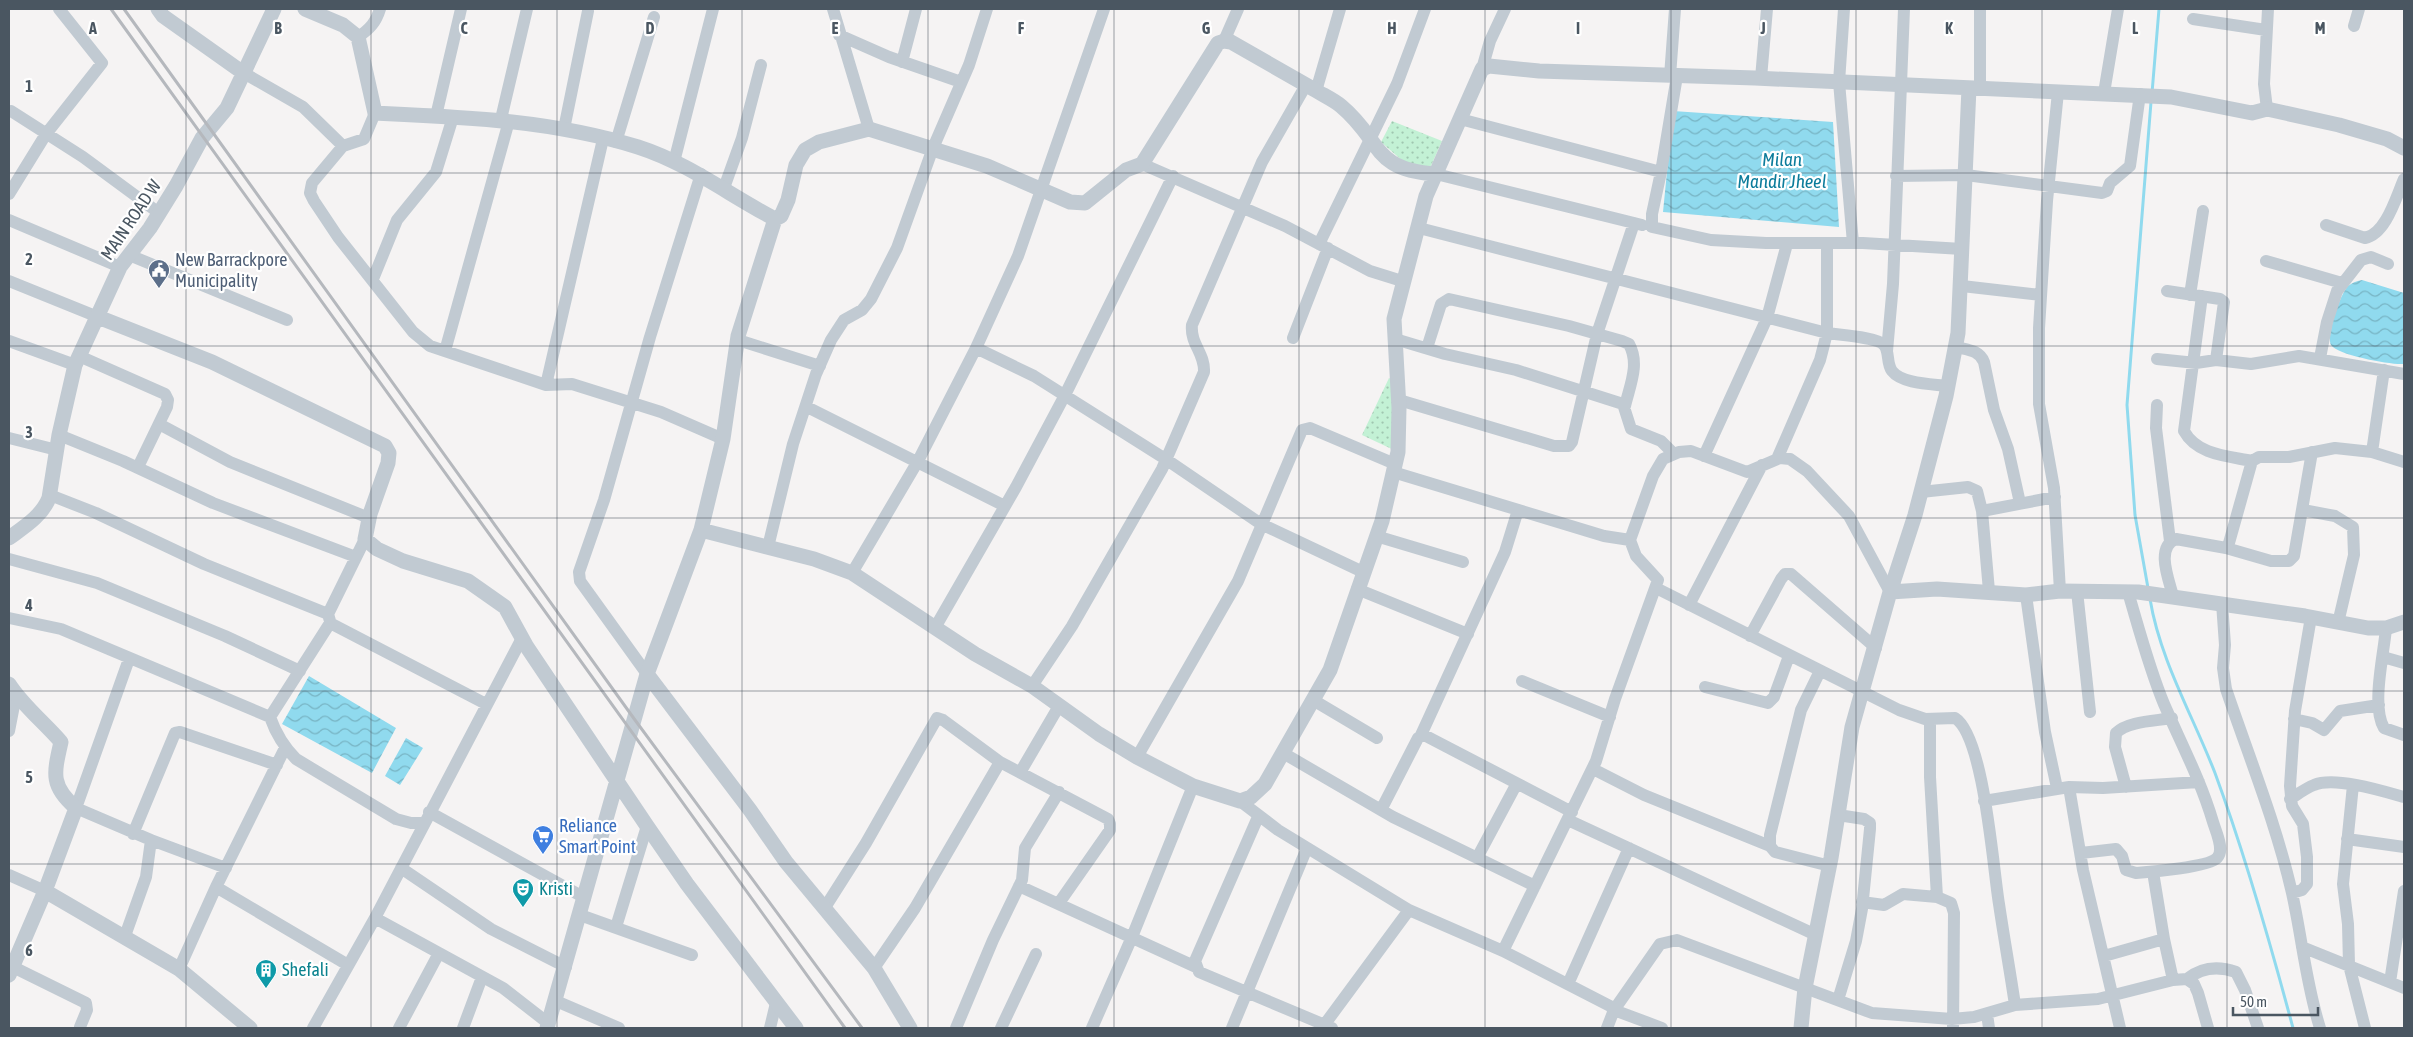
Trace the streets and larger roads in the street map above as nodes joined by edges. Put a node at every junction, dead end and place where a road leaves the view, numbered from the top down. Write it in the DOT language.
graph roads {
  1 [pos="59,9"];
  2 [pos="158,9"];
  3 [pos="274,9"];
  4 [pos="305,9"];
  5 [pos="380,9"];
  6 [pos="461,9"];
  7 [pos="527,9"];
  8 [pos="713,9"];
  9 [pos="832,9"];
  10 [pos="916,9"];
  11 [pos="987,9"];
  12 [pos="1104,9"];
  13 [pos="1238,9"];
  14 [pos="1340,9"];
  15 [pos="1425,9"];
  16 [pos="1504,9"];
  17 [pos="1675,9"];
  18 [pos="1767,9"];
  19 [pos="1844,9"];
  20 [pos="1904,9"];
  21 [pos="1980,9"];
  22 [pos="2118,9"];
  23 [pos="2268,9"];
  24 [pos="2359,9"];
  25 [pos="588,11"];
  26 [pos="325,13"];
  27 [pos="654,17"];
  28 [pos="2193,19"];
  29 [pos="2354,26"];
  30 [pos="2266,30"];
  31 [pos="839,35"];
  32 [pos="358,37"];
  33 [pos="1224,41"];
  34 [pos="902,62"];
  35 [pos="762,64"];
  36 [pos="1482,69"];
  37 [pos="242,72"];
  38 [pos="1673,76"];
  39 [pos="1761,78"];
  40 [pos="961,82"];
  41 [pos="1839,82"];
  42 [pos="1900,85"];
  43 [pos="1311,88"];
  44 [pos="1975,88"];
  45 [pos="2058,92"];
  46 [pos="2104,93"];
  47 [pos="2140,94"];
  48 [pos="2267,109"];
  49 [pos="11,111"];
  50 [pos="376,113"];
  51 [pos="436,116"];
  52 [pos="453,117"];
  53 [pos="1460,119"];
  54 [pos="505,120"];
  55 [pos="564,129"];
  56 [pos="869,129"];
  57 [pos="46,134"];
  58 [pos="610,140"];
  59 [pos="1371,142"];
  60 [pos="343,146"];
  61 [pos="933,148"];
  62 [pos="2404,148"];
  63 [pos="674,162"];
  64 [pos="1142,164"];
  65 [pos="1661,172"];
  66 [pos="700,174"];
  67 [pos="1436,174"];
  68 [pos="1966,175"];
  69 [pos="1173,176"];
  70 [pos="1896,176"];
  71 [pos="2404,180"];
  72 [pos="2048,186"];
  73 [pos="724,188"];
  74 [pos="1042,191"];
  75 [pos="9,194"];
  76 [pos="2401,194"];
  77 [pos="1241,207"];
  78 [pos="2203,211"];
  79 [pos="159,213"];
  80 [pos="775,219"];
  81 [pos="9,220"];
  82 [pos="1634,223"];
  83 [pos="2326,225"];
  84 [pos="1652,227"];
  85 [pos="1419,228"];
  86 [pos="1853,243"];
  87 [pos="1787,244"];
  88 [pos="1828,244"];
  89 [pos="1893,245"];
  90 [pos="1323,246"];
  91 [pos="1962,249"];
  92 [pos="129,255"];
  93 [pos="2266,262"];
  94 [pos="2388,264"];
  95 [pos="120,267"];
  96 [pos="373,279"];
  97 [pos="1615,279"];
  98 [pos="9,281"];
  99 [pos="1402,281"];
  100 [pos="2342,283"];
  101 [pos="1962,286"];
  102 [pos="2167,291"];
  103 [pos="2196,295"];
  104 [pos="2041,296"];
  105 [pos="98,317"];
  106 [pos="1767,318"];
  107 [pos="287,320"];
  108 [pos="1827,333"];
  109 [pos="1597,334"];
  110 [pos="1293,338"];
  111 [pos="1395,339"];
  112 [pos="738,340"];
  113 [pos="9,341"];
  114 [pos="1956,347"];
  115 [pos="976,348"];
  116 [pos="1427,348"];
  117 [pos="445,351"];
  118 [pos="1887,351"];
  119 [pos="2320,358"];
  120 [pos="2157,359"];
  121 [pos="2216,360"];
  122 [pos="77,361"];
  123 [pos="2191,363"];
  124 [pos="820,366"];
  125 [pos="2384,370"];
  126 [pos="2404,374"];
  127 [pos="546,385"];
  128 [pos="1948,386"];
  129 [pos="1583,390"];
  130 [pos="1065,395"];
  131 [pos="1399,400"];
  132 [pos="631,403"];
  133 [pos="2157,405"];
  134 [pos="1625,406"];
  135 [pos="807,407"];
  136 [pos="159,424"];
  137 [pos="9,438"];
  138 [pos="723,439"];
  139 [pos="58,442"];
  140 [pos="2312,452"];
  141 [pos="2372,452"];
  142 [pos="1674,454"];
  143 [pos="1704,456"];
  144 [pos="1777,459"];
  145 [pos="1167,460"];
  146 [pos="2252,460"];
  147 [pos="918,462"];
  148 [pos="2404,462"];
  149 [pos="1762,465"];
  150 [pos="138,467"];
  151 [pos="1394,468"];
  152 [pos="1921,492"];
  153 [pos="50,495"];
  154 [pos="2055,497"];
  155 [pos="2020,504"];
  156 [pos="1006,506"];
  157 [pos="1518,510"];
  158 [pos="2303,510"];
  159 [pos="1982,511"];
  160 [pos="369,518"];
  161 [pos="1262,524"];
  162 [pos="701,530"];
  163 [pos="1376,536"];
  164 [pos="9,538"];
  165 [pos="365,539"];
  166 [pos="1630,540"];
  167 [pos="2170,541"];
  168 [pos="768,547"];
  169 [pos="2226,548"];
  170 [pos="356,558"];
  171 [pos="9,559"];
  172 [pos="1462,562"];
  173 [pos="1363,572"];
  174 [pos="852,573"];
  175 [pos="1656,588"];
  176 [pos="1357,590"];
  177 [pos="1989,591"];
  178 [pos="2060,591"];
  179 [pos="2077,591"];
  180 [pos="1890,592"];
  181 [pos="2133,592"];
  182 [pos="2168,595"];
  183 [pos="2026,596"];
  184 [pos="2222,603"];
  185 [pos="1689,605"];
  186 [pos="2311,617"];
  187 [pos="9,618"];
  188 [pos="329,619"];
  189 [pos="2404,622"];
  190 [pos="2338,623"];
  191 [pos="936,626"];
  192 [pos="2386,628"];
  193 [pos="1468,634"];
  194 [pos="1750,636"];
  195 [pos="522,638"];
  196 [pos="1876,648"];
  197 [pos="1789,656"];
  198 [pos="2383,657"];
  199 [pos="130,659"];
  200 [pos="2404,663"];
  201 [pos="300,671"];
  202 [pos="1820,671"];
  203 [pos="647,674"];
  204 [pos="1522,680"];
  205 [pos="1032,686"];
  206 [pos="1705,687"];
  207 [pos="12,690"];
  208 [pos="1863,691"];
  209 [pos="1313,700"];
  210 [pos="486,704"];
  211 [pos="2378,705"];
  212 [pos="1059,706"];
  213 [pos="2090,712"];
  214 [pos="270,717"];
  215 [pos="1610,717"];
  216 [pos="2172,718"];
  217 [pos="1930,719"];
  218 [pos="2294,719"];
  219 [pos="9,731"];
  220 [pos="1421,735"];
  221 [pos="2404,735"];
  222 [pos="1377,738"];
  223 [pos="285,748"];
  224 [pos="1283,753"];
  225 [pos="1137,757"];
  226 [pos="1000,762"];
  227 [pos="277,765"];
  228 [pos="1592,769"];
  229 [pos="1021,771"];
  230 [pos="2199,782"];
  231 [pos="617,784"];
  232 [pos="1516,785"];
  233 [pos="2353,785"];
  234 [pos="1193,786"];
  235 [pos="2126,786"];
  236 [pos="2063,788"];
  237 [pos="1059,792"];
  238 [pos="2404,797"];
  239 [pos="2290,799"];
  240 [pos="1240,801"];
  241 [pos="1984,801"];
  242 [pos="76,808"];
  243 [pos="1381,810"];
  244 [pos="1838,815"];
  245 [pos="1570,816"];
  246 [pos="1258,817"];
  247 [pos="426,818"];
  248 [pos="647,826"];
  249 [pos="133,834"];
  250 [pos="2347,839"];
  251 [pos="151,840"];
  252 [pos="1770,846"];
  253 [pos="2404,847"];
  254 [pos="1307,848"];
  255 [pos="1628,848"];
  256 [pos="2080,853"];
  257 [pos="1477,858"];
  258 [pos="1830,866"];
  259 [pos="226,868"];
  260 [pos="401,868"];
  261 [pos="2153,872"];
  262 [pos="9,876"];
  263 [pos="1019,886"];
  264 [pos="1536,886"];
  265 [pos="216,887"];
  266 [pos="45,891"];
  267 [pos="2404,891"];
  268 [pos="2292,893"];
  269 [pos="1937,897"];
  270 [pos="585,898"];
  271 [pos="1862,902"];
  272 [pos="1059,903"];
  273 [pos="824,909"];
  274 [pos="1409,910"];
  275 [pos="580,915"];
  276 [pos="375,918"];
  277 [pos="616,927"];
  278 [pos="1816,935"];
  279 [pos="125,936"];
  280 [pos="1132,937"];
  281 [pos="2164,939"];
  282 [pos="2302,947"];
  283 [pos="1503,951"];
  284 [pos="439,953"];
  285 [pos="1036,954"];
  286 [pos="692,956"];
  287 [pos="2104,956"];
  288 [pos="348,965"];
  289 [pos="2349,965"];
  290 [pos="566,967"];
  291 [pos="874,968"];
  292 [pos="1196,968"];
  293 [pos="10,969"];
  294 [pos="179,969"];
  295 [pos="482,977"];
  296 [pos="2188,979"];
  297 [pos="2173,980"];
  298 [pos="2390,982"];
  299 [pos="1568,984"];
  300 [pos="1805,988"];
  301 [pos="2404,988"];
  302 [pos="1246,992"];
  303 [pos="2113,996"];
  304 [pos="1838,1000"];
  305 [pos="556,1001"];
  306 [pos="776,1003"];
  307 [pos="2015,1005"];
  308 [pos="1614,1010"];
  309 [pos="1987,1014"];
  310 [pos="1953,1024"];
  311 [pos="548,1026"];
  312 [pos="1326,1027"];
  313 [pos="83,1028"];
  314 [pos="250,1028"];
  315 [pos="313,1028"];
  316 [pos="399,1028"];
  317 [pos="463,1028"];
  318 [pos="619,1028"];
  319 [pos="770,1028"];
  320 [pos="796,1028"];
  321 [pos="910,1028"];
  322 [pos="956,1028"];
  323 [pos="1001,1028"];
  324 [pos="1092,1028"];
  325 [pos="1232,1028"];
  326 [pos="1607,1028"];
  327 [pos="1662,1028"];
  328 [pos="1801,1028"];
  329 [pos="1989,1028"];
  330 [pos="2120,1028"];
  331 [pos="2208,1028"];
  332 [pos="2258,1028"];
  333 [pos="2320,1028"];
  334 [pos="2365,1028"];
  1 -- 57 [label="street"];
  2 -- 37 [label="street"];
  3 -- 37 [label="street, MAIN ROAD W"];
  4 -- 26 [label="street"];
  5 -- 32 [label="street"];
  6 -- 51 [label="street"];
  7 -- 54 [label="street"];
  8 -- 63 [label="street"];
  9 -- 31 [label="street"];
  10 -- 34 [label="street"];
  11 -- 40 [label="street"];
  12 -- 74 [label="street"];
  13 -- 33 [label="street"];
  14 -- 43 [label="street"];
  15 -- 59 [label="street"];
  16 -- 36 [label="street"];
  17 -- 38 [label="street"];
  18 -- 39 [label="street"];
  19 -- 41 [label="street"];
  20 -- 42 [label="street"];
  21 -- 44 [label="street"];
  22 -- 46 [label="street"];
  23 -- 30 [label="street"];
  24 -- 29 [label="street"];
  25 -- 55 [label="street"];
  26 -- 32 [label="street"];
  27 -- 58 [label="street"];
  28 -- 30 [label="street"];
  30 -- 48 [label="street"];
  31 -- 34 [label="street"];
  31 -- 56 [label="street"];
  32 -- 50 [label="street"];
  33 -- 43 [label="street"];
  33 -- 64 [label="street"];
  34 -- 40 [label="street"];
  35 -- 73 [label="street"];
  36 -- 38 [label="street"];
  36 -- 53 [label="street"];
  37 -- 60 [label="street"];
  37 -- 79 [label="street, MAIN ROAD W"];
  38 -- 39 [label="street"];
  38 -- 65 [label="street"];
  39 -- 41 [label="street"];
  40 -- 61 [label="street"];
  41 -- 42 [label="street"];
  41 -- 86 [label="street"];
  42 -- 44 [label="street"];
  42 -- 70 [label="street"];
  43 -- 59 [label="street"];
  43 -- 77 [label="street"];
  44 -- 45 [label="street"];
  44 -- 68 [label="street"];
  45 -- 46 [label="street"];
  45 -- 72 [label="street"];
  46 -- 47 [label="street"];
  47 -- 48 [label="street"];
  47 -- 72 [label="street"];
  48 -- 62 [label="street"];
  49 -- 57 [label="street"];
  50 -- 51 [label="street"];
  50 -- 60 [label="street"];
  51 -- 52 [label="street"];
  52 -- 54 [label="street"];
  52 -- 96 [label="street"];
  53 -- 65 [label="street"];
  53 -- 67 [label="street"];
  54 -- 55 [label="street"];
  54 -- 117 [label="street"];
  55 -- 58 [label="street"];
  56 -- 61 [label="street"];
  56 -- 80 [label="street"];
  57 -- 75 [label="street"];
  57 -- 79 [label="street"];
  58 -- 63 [label="street"];
  58 -- 127 [label="street"];
  59 -- 67 [label="street"];
  59 -- 90 [label="street"];
  60 -- 96 [label="street"];
  61 -- 74 [label="street"];
  61 -- 124 [label="street"];
  63 -- 66 [label="street"];
  64 -- 69 [label="street"];
  64 -- 74 [label="street"];
  65 -- 84 [label="street"];
  66 -- 73 [label="street"];
  66 -- 132 [label="street"];
  67 -- 82 [label="street"];
  67 -- 85 [label="street"];
  68 -- 70 [label="street"];
  68 -- 72 [label="street"];
  68 -- 91 [label="street"];
  69 -- 77 [label="street"];
  69 -- 130 [label="street"];
  70 -- 89 [label="street"];
  71 -- 76 [label="street"];
  72 -- 104 [label="street"];
  73 -- 80 [label="street"];
  74 -- 115 [label="street"];
  76 -- 83 [label="street"];
  77 -- 90 [label="street"];
  77 -- 145 [label="street"];
  78 -- 103 [label="street"];
  79 -- 92 [label="street, MAIN ROAD W"];
  80 -- 112 [label="street"];
  81 -- 95 [label="street"];
  82 -- 84 [label="street"];
  82 -- 97 [label="street"];
  84 -- 87 [label="street"];
  85 -- 97 [label="street"];
  85 -- 99 [label="street"];
  86 -- 88 [label="street"];
  86 -- 89 [label="street"];
  87 -- 88 [label="street"];
  87 -- 106 [label="street"];
  88 -- 108 [label="street"];
  89 -- 91 [label="street"];
  89 -- 118 [label="street"];
  90 -- 99 [label="street"];
  90 -- 110 [label="street"];
  91 -- 101 [label="street"];
  92 -- 95 [label="street, MAIN ROAD W"];
  92 -- 107 [label="street"];
  93 -- 100 [label="street"];
  94 -- 100 [label="street"];
  95 -- 105 [label="street, MAIN ROAD W"];
  96 -- 117 [label="street"];
  97 -- 106 [label="street"];
  97 -- 109 [label="street"];
  98 -- 105 [label="street"];
  99 -- 111 [label="street"];
  100 -- 119 [label="street"];
  101 -- 104 [label="street"];
  101 -- 114 [label="street"];
  102 -- 103 [label="street"];
  103 -- 121 [label="street"];
  103 -- 123 [label="street"];
  104 -- 154 [label="street"];
  105 -- 122 [label="street, MAIN ROAD W"];
  105 -- 160 [label="street"];
  106 -- 108 [label="street"];
  106 -- 143 [label="street"];
  108 -- 118 [label="street"];
  108 -- 144 [label="street"];
  109 -- 116 [label="street"];
  109 -- 129 [label="street"];
  109 -- 134 [label="street"];
  111 -- 116 [label="street"];
  111 -- 131 [label="street"];
  112 -- 124 [label="street"];
  112 -- 138 [label="street"];
  113 -- 122 [label="street"];
  114 -- 128 [label="street"];
  114 -- 155 [label="street"];
  115 -- 130 [label="street"];
  115 -- 147 [label="street"];
  116 -- 129 [label="street"];
  117 -- 127 [label="street"];
  118 -- 128 [label="street"];
  119 -- 121 [label="street"];
  119 -- 125 [label="street"];
  120 -- 123 [label="street"];
  121 -- 123 [label="street"];
  122 -- 136 [label="street"];
  122 -- 139 [label="street, MAIN ROAD W"];
  123 -- 146 [label="street"];
  124 -- 135 [label="street"];
  125 -- 126 [label="street"];
  125 -- 141 [label="street"];
  127 -- 132 [label="street"];
  128 -- 152 [label="street"];
  129 -- 131 [label="street"];
  129 -- 134 [label="street"];
  130 -- 145 [label="street"];
  130 -- 156 [label="street"];
  131 -- 151 [label="street"];
  132 -- 138 [label="street"];
  132 -- 203 [label="street"];
  133 -- 167 [label="street"];
  134 -- 142 [label="street"];
  135 -- 147 [label="street"];
  135 -- 168 [label="street"];
  136 -- 150 [label="street"];
  136 -- 160 [label="street"];
  137 -- 139 [label="street"];
  138 -- 162 [label="street"];
  139 -- 150 [label="street"];
  139 -- 153 [label="street, MAIN ROAD W"];
  140 -- 141 [label="street"];
  140 -- 146 [label="street"];
  140 -- 158 [label="street"];
  141 -- 148 [label="street"];
  142 -- 143 [label="street"];
  142 -- 166 [label="street"];
  143 -- 149 [label="street"];
  144 -- 149 [label="street"];
  144 -- 180 [label="street"];
  145 -- 161 [label="street"];
  145 -- 205 [label="street"];
  146 -- 169 [label="street"];
  147 -- 156 [label="street"];
  147 -- 174 [label="street"];
  149 -- 185 [label="street"];
  150 -- 170 [label="street"];
  151 -- 157 [label="street"];
  151 -- 161 [label="street"];
  151 -- 163 [label="street"];
  152 -- 159 [label="street"];
  152 -- 180 [label="street"];
  153 -- 164 [label="street, MAIN ROAD W"];
  153 -- 188 [label="street"];
  154 -- 155 [label="street"];
  154 -- 178 [label="street"];
  155 -- 159 [label="street"];
  156 -- 191 [label="street"];
  157 -- 166 [label="street"];
  157 -- 193 [label="street"];
  158 -- 169 [label="street"];
  158 -- 190 [label="street"];
  159 -- 177 [label="street"];
  160 -- 165 [label="street"];
  161 -- 173 [label="street"];
  161 -- 225 [label="street"];
  162 -- 168 [label="street"];
  162 -- 203 [label="street"];
  163 -- 172 [label="street"];
  163 -- 173 [label="street"];
  165 -- 170 [label="street"];
  165 -- 195 [label="street"];
  166 -- 175 [label="street"];
  167 -- 169 [label="street"];
  167 -- 182 [label="street"];
  168 -- 174 [label="street"];
  170 -- 188 [label="street"];
  171 -- 201 [label="street"];
  173 -- 176 [label="street"];
  174 -- 191 [label="street"];
  175 -- 185 [label="street"];
  175 -- 215 [label="street"];
  176 -- 193 [label="street"];
  176 -- 209 [label="street"];
  177 -- 180 [label="street"];
  177 -- 183 [label="street"];
  178 -- 179 [label="street"];
  178 -- 183 [label="street"];
  179 -- 181 [label="street"];
  179 -- 213 [label="street"];
  180 -- 196 [label="street"];
  181 -- 182 [label="street"];
  181 -- 216 [label="street"];
  182 -- 184 [label="street"];
  183 -- 236 [label="street"];
  184 -- 186 [label="street"];
  184 -- 268 [label="street"];
  185 -- 194 [label="street"];
  186 -- 190 [label="street"];
  186 -- 218 [label="street"];
  187 -- 199 [label="street"];
  188 -- 201 [label="street"];
  188 -- 210 [label="street"];
  189 -- 192 [label="street"];
  190 -- 192 [label="street"];
  191 -- 205 [label="street"];
  192 -- 198 [label="street"];
  193 -- 220 [label="street"];
  194 -- 196 [label="street"];
  194 -- 197 [label="street"];
  195 -- 210 [label="street"];
  195 -- 231 [label="street"];
  196 -- 208 [label="street"];
  197 -- 202 [label="street"];
  197 -- 206 [label="street"];
  198 -- 200 [label="street"];
  198 -- 211 [label="street"];
  199 -- 214 [label="street"];
  199 -- 242 [label="street"];
  201 -- 214 [label="street"];
  202 -- 208 [label="street"];
  202 -- 252 [label="street"];
  203 -- 231 [label="street"];
  203 -- 273 [label="street"];
  204 -- 215 [label="street"];
  205 -- 212 [label="street"];
  207 -- 219 [label="street"];
  207 -- 242 [label="street"];
  208 -- 217 [label="street"];
  208 -- 244 [label="street"];
  209 -- 222 [label="street"];
  209 -- 224 [label="street"];
  210 -- 247 [label="street"];
  211 -- 218 [label="street"];
  211 -- 221 [label="street"];
  212 -- 225 [label="street"];
  212 -- 229 [label="street"];
  214 -- 223 [label="street"];
  215 -- 228 [label="street"];
  216 -- 230 [label="street"];
  216 -- 235 [label="street"];
  217 -- 241 [label="street"];
  217 -- 269 [label="street"];
  218 -- 239 [label="street"];
  220 -- 232 [label="street"];
  220 -- 243 [label="street"];
  223 -- 227 [label="street"];
  223 -- 247 [label="street"];
  224 -- 240 [label="street"];
  224 -- 243 [label="street"];
  225 -- 234 [label="street"];
  226 -- 229 [label="street"];
  226 -- 273 [label="street"];
  226 -- 291 [label="street"];
  227 -- 249 [label="street"];
  227 -- 259 [label="street"];
  228 -- 245 [label="street"];
  228 -- 252 [label="street"];
  229 -- 237 [label="street"];
  230 -- 235 [label="street"];
  230 -- 261 [label="street"];
  231 -- 248 [label="street"];
  231 -- 270 [label="street"];
  232 -- 245 [label="street"];
  232 -- 257 [label="street"];
  233 -- 238 [label="street"];
  233 -- 239 [label="street"];
  233 -- 250 [label="street"];
  234 -- 240 [label="street"];
  234 -- 280 [label="street"];
  235 -- 236 [label="street"];
  236 -- 241 [label="street"];
  236 -- 256 [label="street"];
  237 -- 263 [label="street"];
  237 -- 272 [label="street"];
  239 -- 268 [label="street"];
  240 -- 246 [label="street"];
  241 -- 307 [label="street"];
  242 -- 249 [label="street"];
  242 -- 266 [label="street"];
  243 -- 257 [label="street"];
  244 -- 258 [label="street"];
  244 -- 271 [label="street"];
  245 -- 255 [label="street"];
  245 -- 264 [label="street"];
  246 -- 254 [label="street"];
  246 -- 292 [label="street"];
  247 -- 260 [label="street"];
  247 -- 270 [label="street"];
  248 -- 277 [label="street"];
  248 -- 306 [label="street"];
  249 -- 251 [label="street"];
  250 -- 253 [label="street"];
  250 -- 289 [label="street"];
  251 -- 259 [label="street"];
  251 -- 279 [label="street"];
  252 -- 258 [label="street"];
  254 -- 274 [label="street"];
  254 -- 302 [label="street"];
  255 -- 278 [label="street"];
  255 -- 299 [label="street"];
  256 -- 261 [label="street"];
  256 -- 287 [label="street"];
  257 -- 264 [label="street"];
  258 -- 278 [label="street"];
  259 -- 265 [label="street"];
  260 -- 276 [label="street"];
  260 -- 290 [label="street"];
  261 -- 281 [label="street"];
  262 -- 266 [label="street"];
  263 -- 272 [label="street"];
  263 -- 322 [label="street"];
  264 -- 283 [label="street"];
  265 -- 288 [label="street"];
  265 -- 294 [label="street"];
  266 -- 279 [label="street"];
  266 -- 293 [label="street"];
  267 -- 298 [label="street"];
  268 -- 282 [label="street"];
  269 -- 271 [label="street"];
  269 -- 310 [label="street"];
  270 -- 275 [label="street"];
  271 -- 304 [label="street"];
  272 -- 280 [label="street"];
  273 -- 291 [label="street"];
  274 -- 283 [label="street"];
  274 -- 312 [label="street"];
  275 -- 277 [label="street"];
  275 -- 290 [label="street"];
  276 -- 284 [label="street"];
  276 -- 288 [label="street"];
  277 -- 286 [label="street"];
  278 -- 300 [label="street"];
  279 -- 294 [label="street"];
  280 -- 292 [label="street"];
  280 -- 324 [label="street"];
  281 -- 287 [label="street"];
  281 -- 297 [label="street"];
  282 -- 289 [label="street"];
  282 -- 333 [label="street"];
  283 -- 299 [label="street"];
  284 -- 295 [label="street"];
  284 -- 316 [label="street"];
  285 -- 323 [label="street"];
  287 -- 303 [label="street"];
  288 -- 315 [label="street"];
  289 -- 298 [label="street"];
  289 -- 334 [label="street"];
  290 -- 305 [label="street"];
  291 -- 321 [label="street"];
  292 -- 302 [label="street"];
  293 -- 313 [label="street"];
  294 -- 314 [label="street"];
  295 -- 311 [label="street"];
  295 -- 317 [label="street"];
  296 -- 297 [label="street"];
  296 -- 331 [label="street"];
  296 -- 332 [label="street"];
  297 -- 303 [label="street"];
  298 -- 301 [label="street"];
  299 -- 308 [label="street"];
  300 -- 304 [label="street"];
  300 -- 308 [label="street"];
  300 -- 328 [label="street"];
  302 -- 312 [label="street"];
  302 -- 325 [label="street"];
  303 -- 307 [label="street"];
  303 -- 330 [label="street"];
  304 -- 310 [label="street"];
  305 -- 311 [label="street"];
  305 -- 318 [label="street"];
  306 -- 319 [label="street"];
  306 -- 320 [label="street"];
  307 -- 309 [label="street"];
  308 -- 326 [label="street"];
  308 -- 327 [label="street"];
  309 -- 310 [label="street"];
  309 -- 329 [label="street"];
}
